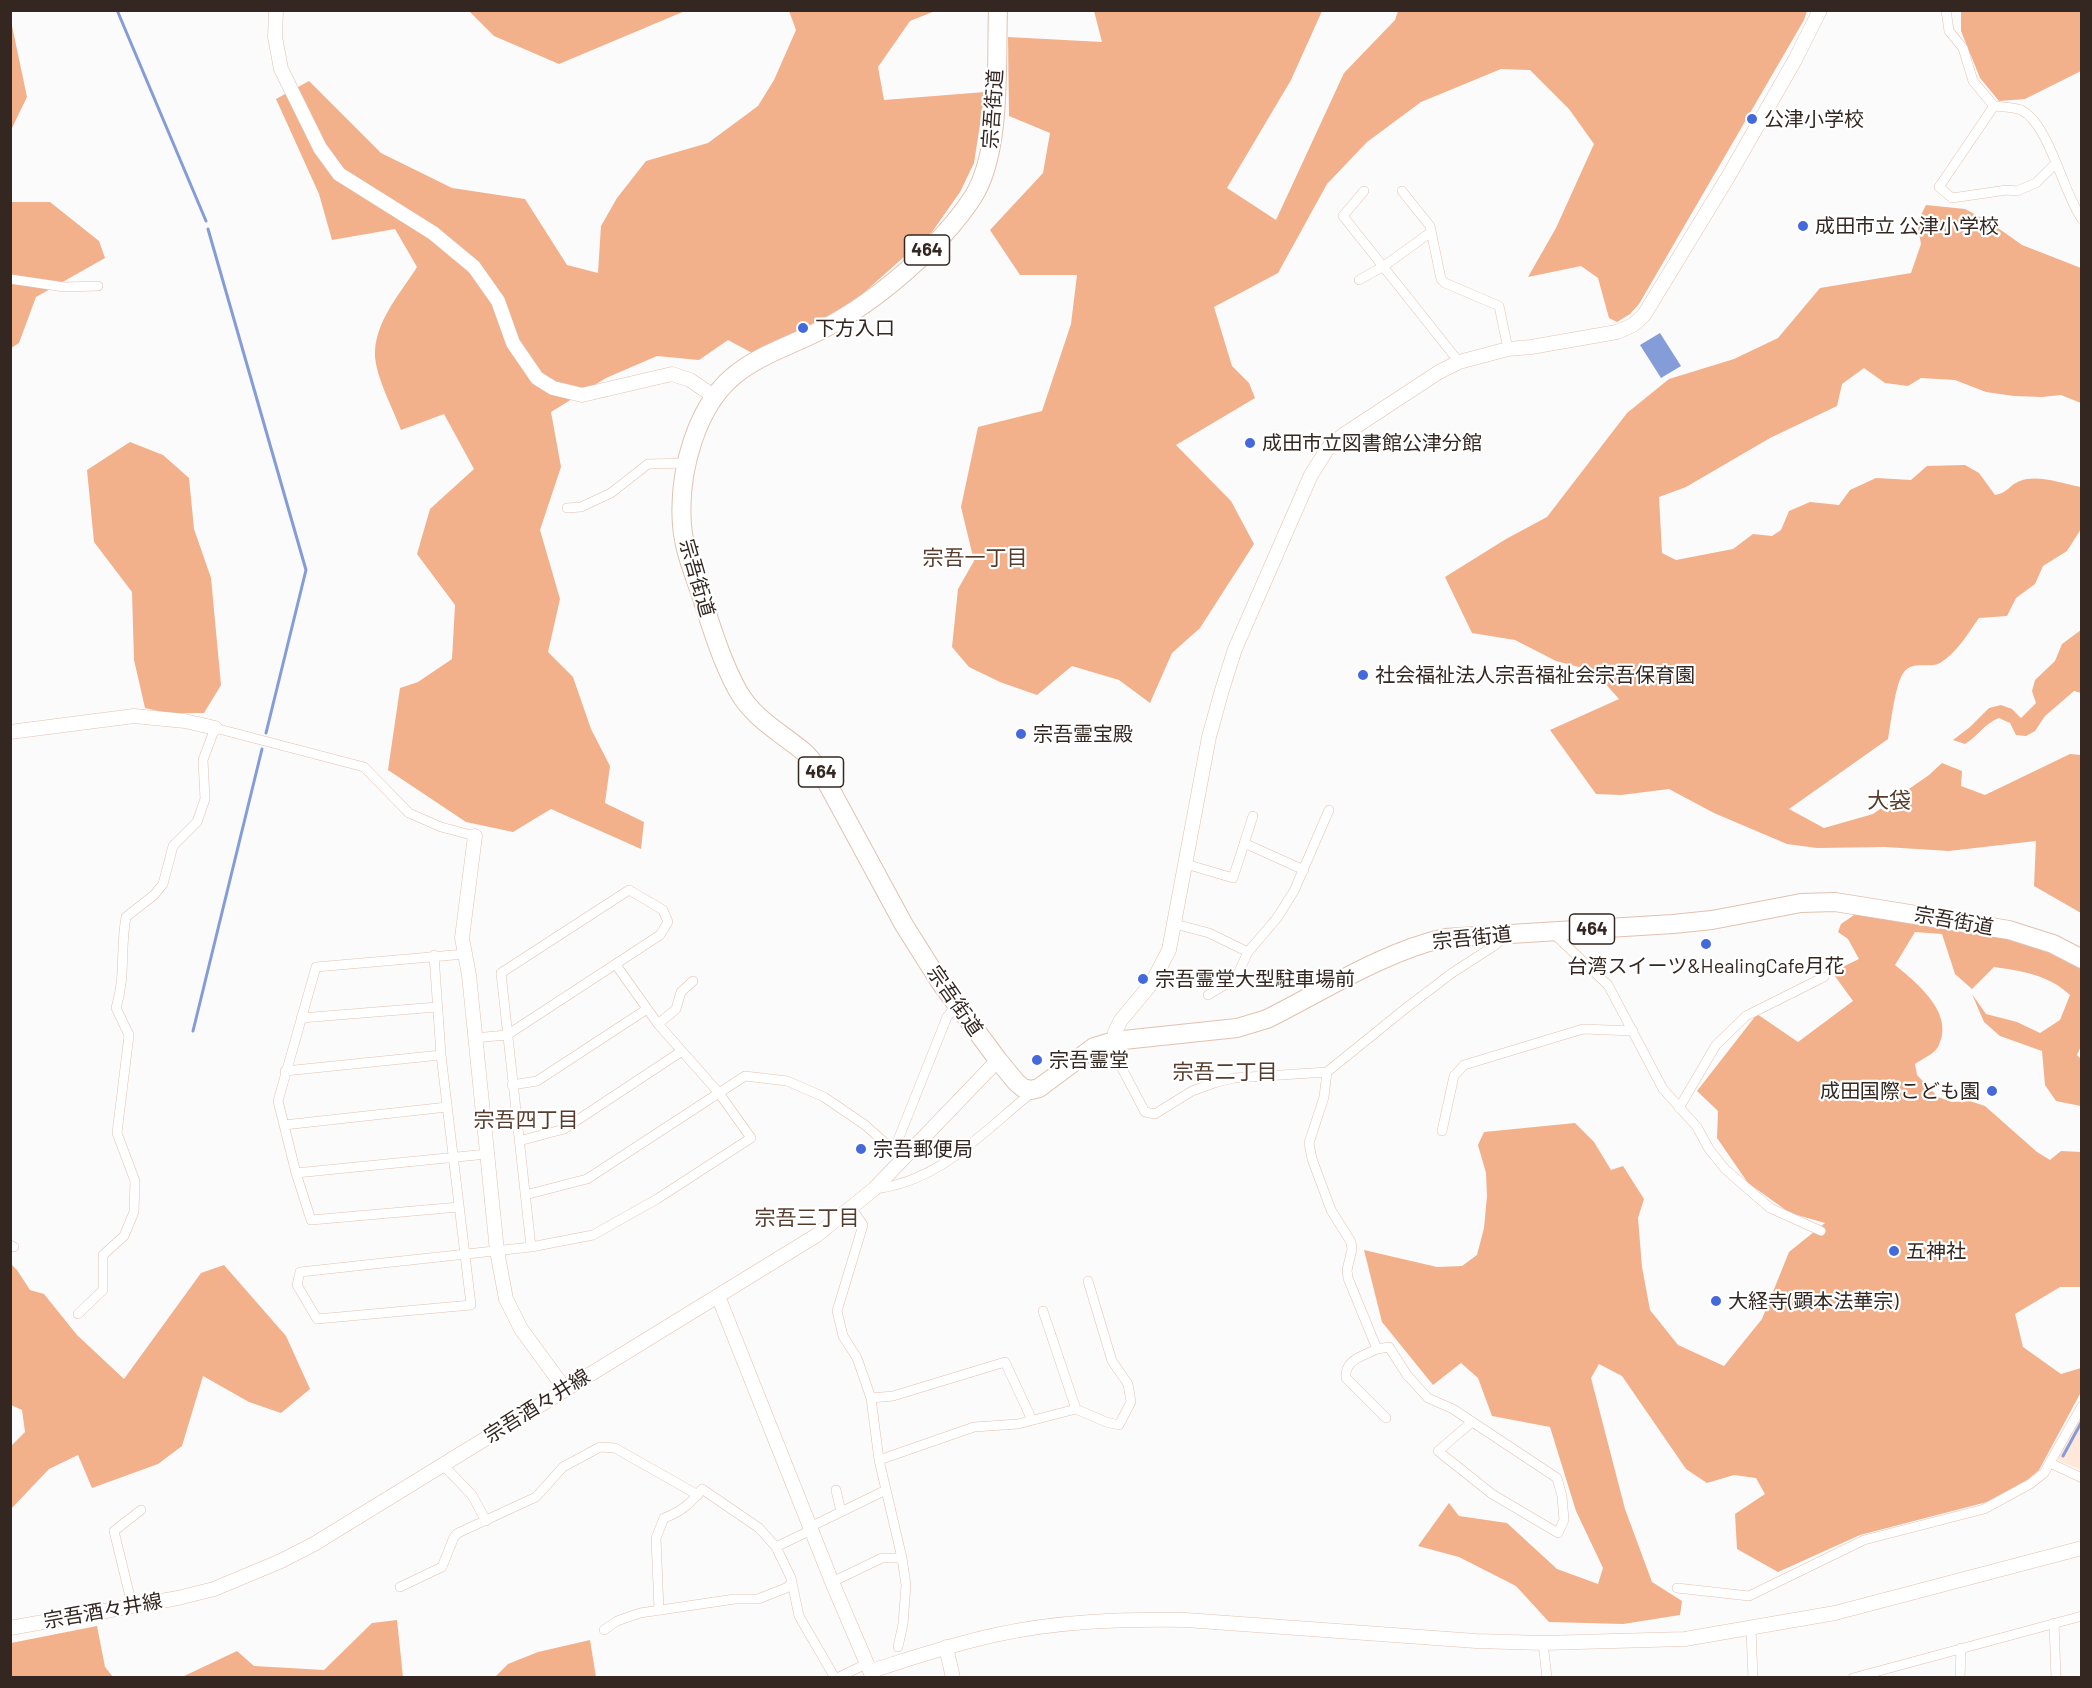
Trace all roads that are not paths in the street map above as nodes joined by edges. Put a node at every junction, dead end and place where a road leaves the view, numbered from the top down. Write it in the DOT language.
graph roads {
  1 [pos="276,10"];
  2 [pos="998,10"];
  3 [pos="1820,10"];
  4 [pos="1946,10"];
  5 [pos="1994,106"];
  6 [pos="2055,164"];
  7 [pos="1364,190"];
  8 [pos="1402,191"];
  9 [pos="2082,219"];
  10 [pos="1431,232"];
  11 [pos="1384,266"];
  12 [pos="10,279"];
  13 [pos="1359,280"];
  14 [pos="99,286"];
  15 [pos="1508,349"];
  16 [pos="1459,362"];
  17 [pos="714,397"];
  18 [pos="688,463"];
  19 [pos="567,508"];
  20 [pos="215,728"];
  21 [pos="10,732"];
  22 [pos="1329,810"];
  23 [pos="1253,816"];
  24 [pos="475,836"];
  25 [pos="1244,843"];
  26 [pos="1186,864"];
  27 [pos="1304,870"];
  28 [pos="1175,924"];
  29 [pos="1551,931"];
  30 [pos="1499,935"];
  31 [pos="1248,952"];
  32 [pos="465,954"];
  33 [pos="434,955"];
  34 [pos="2082,959"];
  35 [pos="616,965"];
  36 [pos="1824,977"];
  37 [pos="693,981"];
  38 [pos="1208,995"];
  39 [pos="957,1005"];
  40 [pos="437,1007"];
  41 [pos="647,1009"];
  42 [pos="301,1018"];
  43 [pos="658,1024"];
  44 [pos="1633,1031"];
  45 [pos="507,1035"];
  46 [pos="474,1038"];
  47 [pos="1114,1041"];
  48 [pos="682,1051"];
  49 [pos="441,1055"];
  50 [pos="998,1060"];
  51 [pos="285,1071"];
  52 [pos="1327,1072"];
  53 [pos="512,1085"];
  54 [pos="1039,1088"];
  55 [pos="719,1093"];
  56 [pos="447,1107"];
  57 [pos="1678,1108"];
  58 [pos="284,1125"];
  59 [pos="1442,1131"];
  60 [pos="519,1142"];
  61 [pos="487,1154"];
  62 [pos="898,1154"];
  63 [pos="453,1157"];
  64 [pos="296,1173"];
  65 [pos="874,1189"];
  66 [pos="525,1195"];
  67 [pos="459,1207"];
  68 [pos="851,1208"];
  69 [pos="1821,1231"];
  70 [pos="531,1247"];
  71 [pos="497,1251"];
  72 [pos="465,1254"];
  73 [pos="1088,1281"];
  74 [pos="718,1296"];
  75 [pos="1043,1311"];
  76 [pos="78,1314"];
  77 [pos="1377,1349"];
  78 [pos="565,1389"];
  79 [pos="871,1398"];
  80 [pos="2082,1406"];
  81 [pos="1076,1409"];
  82 [pos="1386,1418"];
  83 [pos="1032,1420"];
  84 [pos="1472,1422"];
  85 [pos="879,1460"];
  86 [pos="2050,1463"];
  87 [pos="442,1464"];
  88 [pos="2082,1478"];
  89 [pos="836,1490"];
  90 [pos="886,1490"];
  91 [pos="698,1495"];
  92 [pos="141,1510"];
  93 [pos="841,1512"];
  94 [pos="486,1521"];
  95 [pos="811,1529"];
  96 [pos="776,1547"];
  97 [pos="2082,1548"];
  98 [pos="902,1558"];
  99 [pos="832,1582"];
  100 [pos="791,1584"];
  101 [pos="400,1587"];
  102 [pos="1677,1588"];
  103 [pos="132,1605"];
  104 [pos="659,1610"];
  105 [pos="2082,1616"];
  106 [pos="2054,1623"];
  107 [pos="10,1628"];
  108 [pos="1751,1629"];
  109 [pos="604,1630"];
  110 [pos="1544,1643"];
  111 [pos="898,1647"];
  112 [pos="946,1647"];
  113 [pos="1961,1648"];
  114 [pos="1901,1666"];
  115 [pos="871,1671"];
  116 [pos="836,1677"];
  117 [pos="953,1677"];
  118 [pos="1546,1677"];
  119 [pos="1753,1677"];
  120 [pos="1853,1677"];
  121 [pos="1902,1677"];
  122 [pos="1960,1677"];
  123 [pos="2056,1677"];
  1 -- 17 [label="street"];
  2 -- 17 [label="highway, 宗吾街道 / 464"];
  3 -- 15 [label="street"];
  4 -- 5 [label="street"];
  5 -- 6 [label="street"];
  5 -- 6 [label="street"];
  6 -- 9 [label="street"];
  7 -- 11 [label="street"];
  8 -- 10 [label="street"];
  10 -- 11 [label="street"];
  10 -- 15 [label="street"];
  11 -- 13 [label="street"];
  11 -- 16 [label="street"];
  12 -- 14 [label="street"];
  15 -- 16 [label="street"];
  16 -- 26 [label="street"];
  17 -- 18 [label="highway, 宗吾街道 / 464"];
  18 -- 19 [label="street"];
  18 -- 39 [label="highway, 宗吾街道 / 464"];
  20 -- 21 [label="street"];
  20 -- 24 [label="street"];
  20 -- 76 [label="street"];
  22 -- 27 [label="street"];
  23 -- 25 [label="street"];
  24 -- 32 [label="street"];
  25 -- 26 [label="street"];
  25 -- 27 [label="street"];
  26 -- 28 [label="street"];
  27 -- 31 [label="street"];
  28 -- 31 [label="street"];
  28 -- 47 [label="street"];
  29 -- 30 [label="highway, 宗吾街道 / 464"];
  29 -- 34 [label="highway, 宗吾街道 / 464"];
  29 -- 44 [label="street"];
  30 -- 47 [label="highway, 宗吾街道 / 464"];
  30 -- 52 [label="street"];
  31 -- 38 [label="street"];
  32 -- 33 [label="street"];
  32 -- 46 [label="street"];
  33 -- 40 [label="street"];
  33 -- 42 [label="street"];
  35 -- 41 [label="street"];
  35 -- 45 [label="street"];
  35 -- 45 [label="street"];
  36 -- 57 [label="street"];
  37 -- 43 [label="street"];
  39 -- 50 [label="highway, 宗吾街道 / 464"];
  39 -- 62 [label="street"];
  40 -- 42 [label="street"];
  40 -- 49 [label="street"];
  41 -- 43 [label="street"];
  41 -- 53 [label="street"];
  42 -- 51 [label="street"];
  43 -- 48 [label="street"];
  44 -- 57 [label="street"];
  44 -- 59 [label="street"];
  45 -- 46 [label="street"];
  45 -- 53 [label="street"];
  46 -- 61 [label="street"];
  47 -- 52 [label="street"];
  47 -- 54 [label="highway, 宗吾街道 / 464"];
  48 -- 55 [label="street"];
  48 -- 60 [label="street"];
  49 -- 51 [label="street"];
  49 -- 56 [label="street"];
  50 -- 54 [label="highway, 宗吾街道 / 464"];
  50 -- 62 [label="street, 宗吾酒々井線"];
  51 -- 58 [label="street"];
  52 -- 77 [label="street"];
  53 -- 60 [label="street"];
  54 -- 65 [label="street"];
  55 -- 62 [label="street"];
  55 -- 66 [label="street"];
  55 -- 70 [label="street"];
  56 -- 58 [label="street"];
  56 -- 63 [label="street"];
  57 -- 69 [label="street"];
  58 -- 64 [label="street"];
  60 -- 66 [label="street"];
  61 -- 63 [label="street"];
  61 -- 71 [label="street"];
  62 -- 65 [label="street, 宗吾酒々井線"];
  63 -- 64 [label="street"];
  63 -- 67 [label="street"];
  64 -- 67 [label="street"];
  65 -- 68 [label="street, 宗吾酒々井線"];
  66 -- 70 [label="street"];
  67 -- 72 [label="street"];
  68 -- 74 [label="street, 宗吾酒々井線"];
  68 -- 79 [label="street"];
  70 -- 71 [label="street"];
  71 -- 72 [label="street"];
  71 -- 78 [label="street"];
  72 -- 72 [label="street"];
  73 -- 81 [label="street"];
  74 -- 78 [label="street, 宗吾酒々井線"];
  74 -- 95 [label="street"];
  75 -- 81 [label="street"];
  77 -- 82 [label="street"];
  77 -- 84 [label="street"];
  78 -- 87 [label="street, 宗吾酒々井線"];
  79 -- 83 [label="street"];
  79 -- 85 [label="street"];
  80 -- 86 [label="street"];
  81 -- 83 [label="street"];
  83 -- 85 [label="street"];
  84 -- 84 [label="street"];
  85 -- 90 [label="street"];
  86 -- 88 [label="street"];
  86 -- 102 [label="street"];
  87 -- 94 [label="street"];
  87 -- 103 [label="street, 宗吾酒々井線"];
  89 -- 93 [label="street"];
  90 -- 93 [label="street"];
  90 -- 98 [label="street"];
  91 -- 94 [label="street"];
  91 -- 96 [label="street"];
  91 -- 104 [label="street"];
  92 -- 103 [label="street"];
  93 -- 95 [label="street"];
  94 -- 101 [label="street"];
  95 -- 96 [label="street"];
  95 -- 99 [label="street"];
  96 -- 100 [label="street"];
  97 -- 108 [label="street"];
  98 -- 99 [label="street"];
  98 -- 111 [label="street"];
  99 -- 115 [label="street"];
  100 -- 104 [label="street"];
  100 -- 116 [label="street"];
  103 -- 107 [label="street, 宗吾酒々井線"];
  104 -- 109 [label="street"];
  105 -- 106 [label="street"];
  106 -- 113 [label="street"];
  106 -- 123 [label="street"];
  108 -- 110 [label="street"];
  108 -- 119 [label="street"];
  110 -- 112 [label="street"];
  110 -- 118 [label="street"];
  112 -- 115 [label="street"];
  112 -- 117 [label="street"];
  113 -- 114 [label="street"];
  113 -- 122 [label="street"];
  114 -- 120 [label="street"];
  114 -- 121 [label="street"];
  115 -- 116 [label="street"];
}
